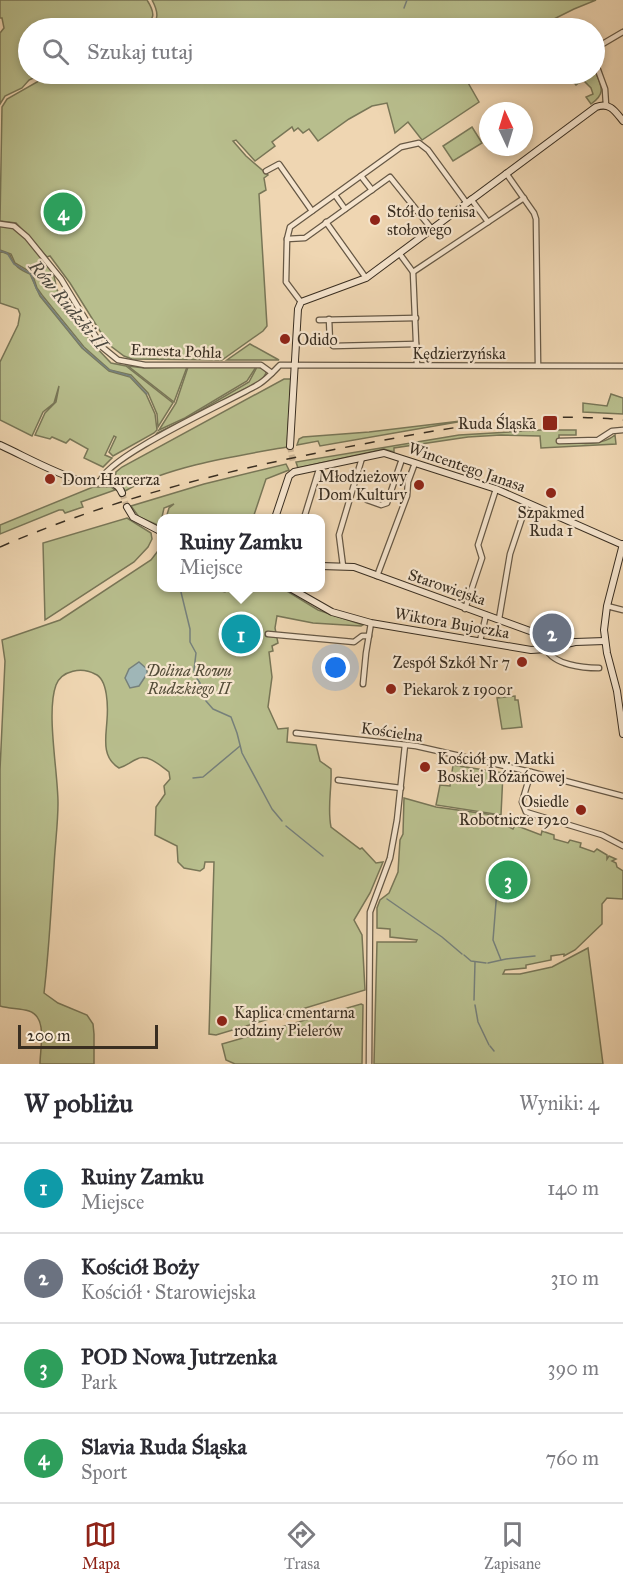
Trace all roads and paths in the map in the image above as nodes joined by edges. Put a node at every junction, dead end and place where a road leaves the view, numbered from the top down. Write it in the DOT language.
graph roads {
  1 [pos="623,33"];
  2 [pos="605,43"];
  3 [pos="603,84"];
  4 [pos="606,105"];
  5 [pos="620,113"];
  6 [pos="623,121"];
  7 [pos="266,171"];
  8 [pos="506,173"];
  9 [pos="361,176"];
  10 [pos="372,190"];
  11 [pos="335,195"];
  12 [pos="524,198"];
  13 [pos="469,201"];
  14 [pos="345,209"];
  15 [pos="312,211"];
  16 [pos="326,222"];
  17 [pos="488,222"];
  18 [pos="0,224"];
  19 [pos="431,228"];
  20 [pos="287,239"];
  21 [pos="399,253"];
  22 [pos="413,272"];
  23 [pos="366,278"];
  24 [pos="300,302"];
  25 [pos="416,318"];
  26 [pos="329,319"];
  27 [pos="319,320"];
  28 [pos="417,344"];
  29 [pos="295,364"];
  30 [pos="417,365"];
  31 [pos="538,365"];
  32 [pos="623,366"];
  33 [pos="272,373"];
  34 [pos="623,430"];
  35 [pos="559,441"];
  36 [pos="0,445"];
  37 [pos="290,446"];
  38 [pos="363,458"];
  39 [pos="402,459"];
  40 [pos="293,463"];
  41 [pos="415,463"];
  42 [pos="320,466"];
  43 [pos="295,472"];
  44 [pos="100,482"];
  45 [pos="496,489"];
  46 [pos="123,493"];
  47 [pos="367,500"];
  48 [pos="527,503"];
  49 [pos="127,507"];
  50 [pos="277,514"];
  51 [pos="306,514"];
  52 [pos="157,529"];
  53 [pos="623,544"];
  54 [pos="325,566"];
  55 [pos="343,566"];
  56 [pos="377,576"];
  57 [pos="297,592"];
  58 [pos="607,606"];
  59 [pos="465,609"];
  60 [pos="623,610"];
  61 [pos="486,615"];
  62 [pos="499,619"];
  63 [pos="371,623"];
  64 [pos="268,634"];
  65 [pos="369,636"];
  66 [pos="480,641"];
  67 [pos="604,641"];
  68 [pos="564,644"];
  69 [pos="546,649"];
  70 [pos="599,668"];
  71 [pos="363,684"];
  72 [pos="297,733"];
  73 [pos="623,734"];
  74 [pos="405,745"];
  75 [pos="531,772"];
  76 [pos="339,780"];
  77 [pos="401,788"];
  78 [pos="623,796"];
  79 [pos="623,846"];
  80 [pos="369,1064"];
  1 -- 2 [label="street"];
  3 -- 4 [label="street"];
  4 -- 5 [label="street"];
  4 -- 8 [label="street"];
  5 -- 6 [label="street"];
  7 -- 15 [label="street"];
  8 -- 12 [label="street"];
  8 -- 13 [label="street"];
  9 -- 10 [label="street"];
  9 -- 11 [label="street"];
  9 -- 13 [label="street"];
  10 -- 14 [label="street"];
  10 -- 19 [label="street"];
  11 -- 14 [label="street"];
  11 -- 15 [label="street"];
  12 -- 17 [label="street"];
  12 -- 31 [label="street"];
  13 -- 17 [label="street"];
  13 -- 19 [label="street"];
  14 -- 16 [label="street"];
  15 -- 20 [label="street"];
  16 -- 20 [label="street"];
  16 -- 23 [label="street"];
  17 -- 22 [label="street"];
  18 -- 33 [label="street, Ernesta Pohla"];
  19 -- 21 [label="street"];
  20 -- 24 [label="street"];
  21 -- 22 [label="street"];
  21 -- 23 [label="street"];
  22 -- 25 [label="street"];
  23 -- 24 [label="street"];
  24 -- 29 [label="street"];
  25 -- 26 [label="street"];
  25 -- 28 [label="street"];
  26 -- 27 [label="street"];
  26 -- 28 [label="street"];
  28 -- 30 [label="street"];
  29 -- 30 [label="street, Kędzierzyńska"];
  29 -- 33 [label="street"];
  29 -- 37 [label="street"];
  30 -- 31 [label="street, Kędzierzyńska"];
  31 -- 32 [label="street, Kędzierzyńska"];
  33 -- 44 [label="street"];
  34 -- 35 [label="street"];
  36 -- 44 [label="street"];
  38 -- 39 [label="street, Wincentego Janasa"];
  38 -- 42 [label="street, Wincentego Janasa"];
  38 -- 55 [label="street"];
  39 -- 41 [label="street, Wincentego Janasa"];
  39 -- 47 [label="street"];
  40 -- 43 [label="street"];
  41 -- 45 [label="street, Wincentego Janasa"];
  41 -- 56 [label="street"];
  42 -- 43 [label="street, Wincentego Janasa"];
  42 -- 51 [label="street"];
  43 -- 50 [label="street"];
  44 -- 46 [label="street"];
  45 -- 48 [label="street, Wincentego Janasa"];
  45 -- 59 [label="street"];
  48 -- 53 [label="street, Wincentego Janasa"];
  48 -- 62 [label="street"];
  49 -- 52 [label="street"];
  53 -- 58 [label="street"];
  54 -- 55 [label="street, Starowiejska"];
  55 -- 56 [label="street, Starowiejska"];
  56 -- 59 [label="street, Starowiejska"];
  57 -- 63 [label="street, Wiktora Bujoczka"];
  58 -- 60 [label="street"];
  58 -- 67 [label="street"];
  59 -- 61 [label="street, Starowiejska"];
  61 -- 62 [label="street, Starowiejska"];
  61 -- 66 [label="street"];
  62 -- 68 [label="street, Starowiejska"];
  63 -- 65 [label="street, Wiktora Bujoczka"];
  63 -- 66 [label="street, Wiktora Bujoczka"];
  64 -- 65 [label="street"];
  65 -- 71 [label="street, Wiktora Bujoczka"];
  66 -- 69 [label="street, Wiktora Bujoczka"];
  67 -- 68 [label="street"];
  67 -- 73 [label="street"];
  68 -- 69 [label="street, Wiktora Bujoczka"];
  69 -- 70 [label="street"];
  72 -- 74 [label="street, Kościelna"];
  74 -- 75 [label="street, Kościelna"];
  74 -- 77 [label="street"];
  75 -- 78 [label="street, Kościelna"];
  75 -- 79 [label="street"];
  76 -- 77 [label="street"];
  77 -- 80 [label="street"];
}
